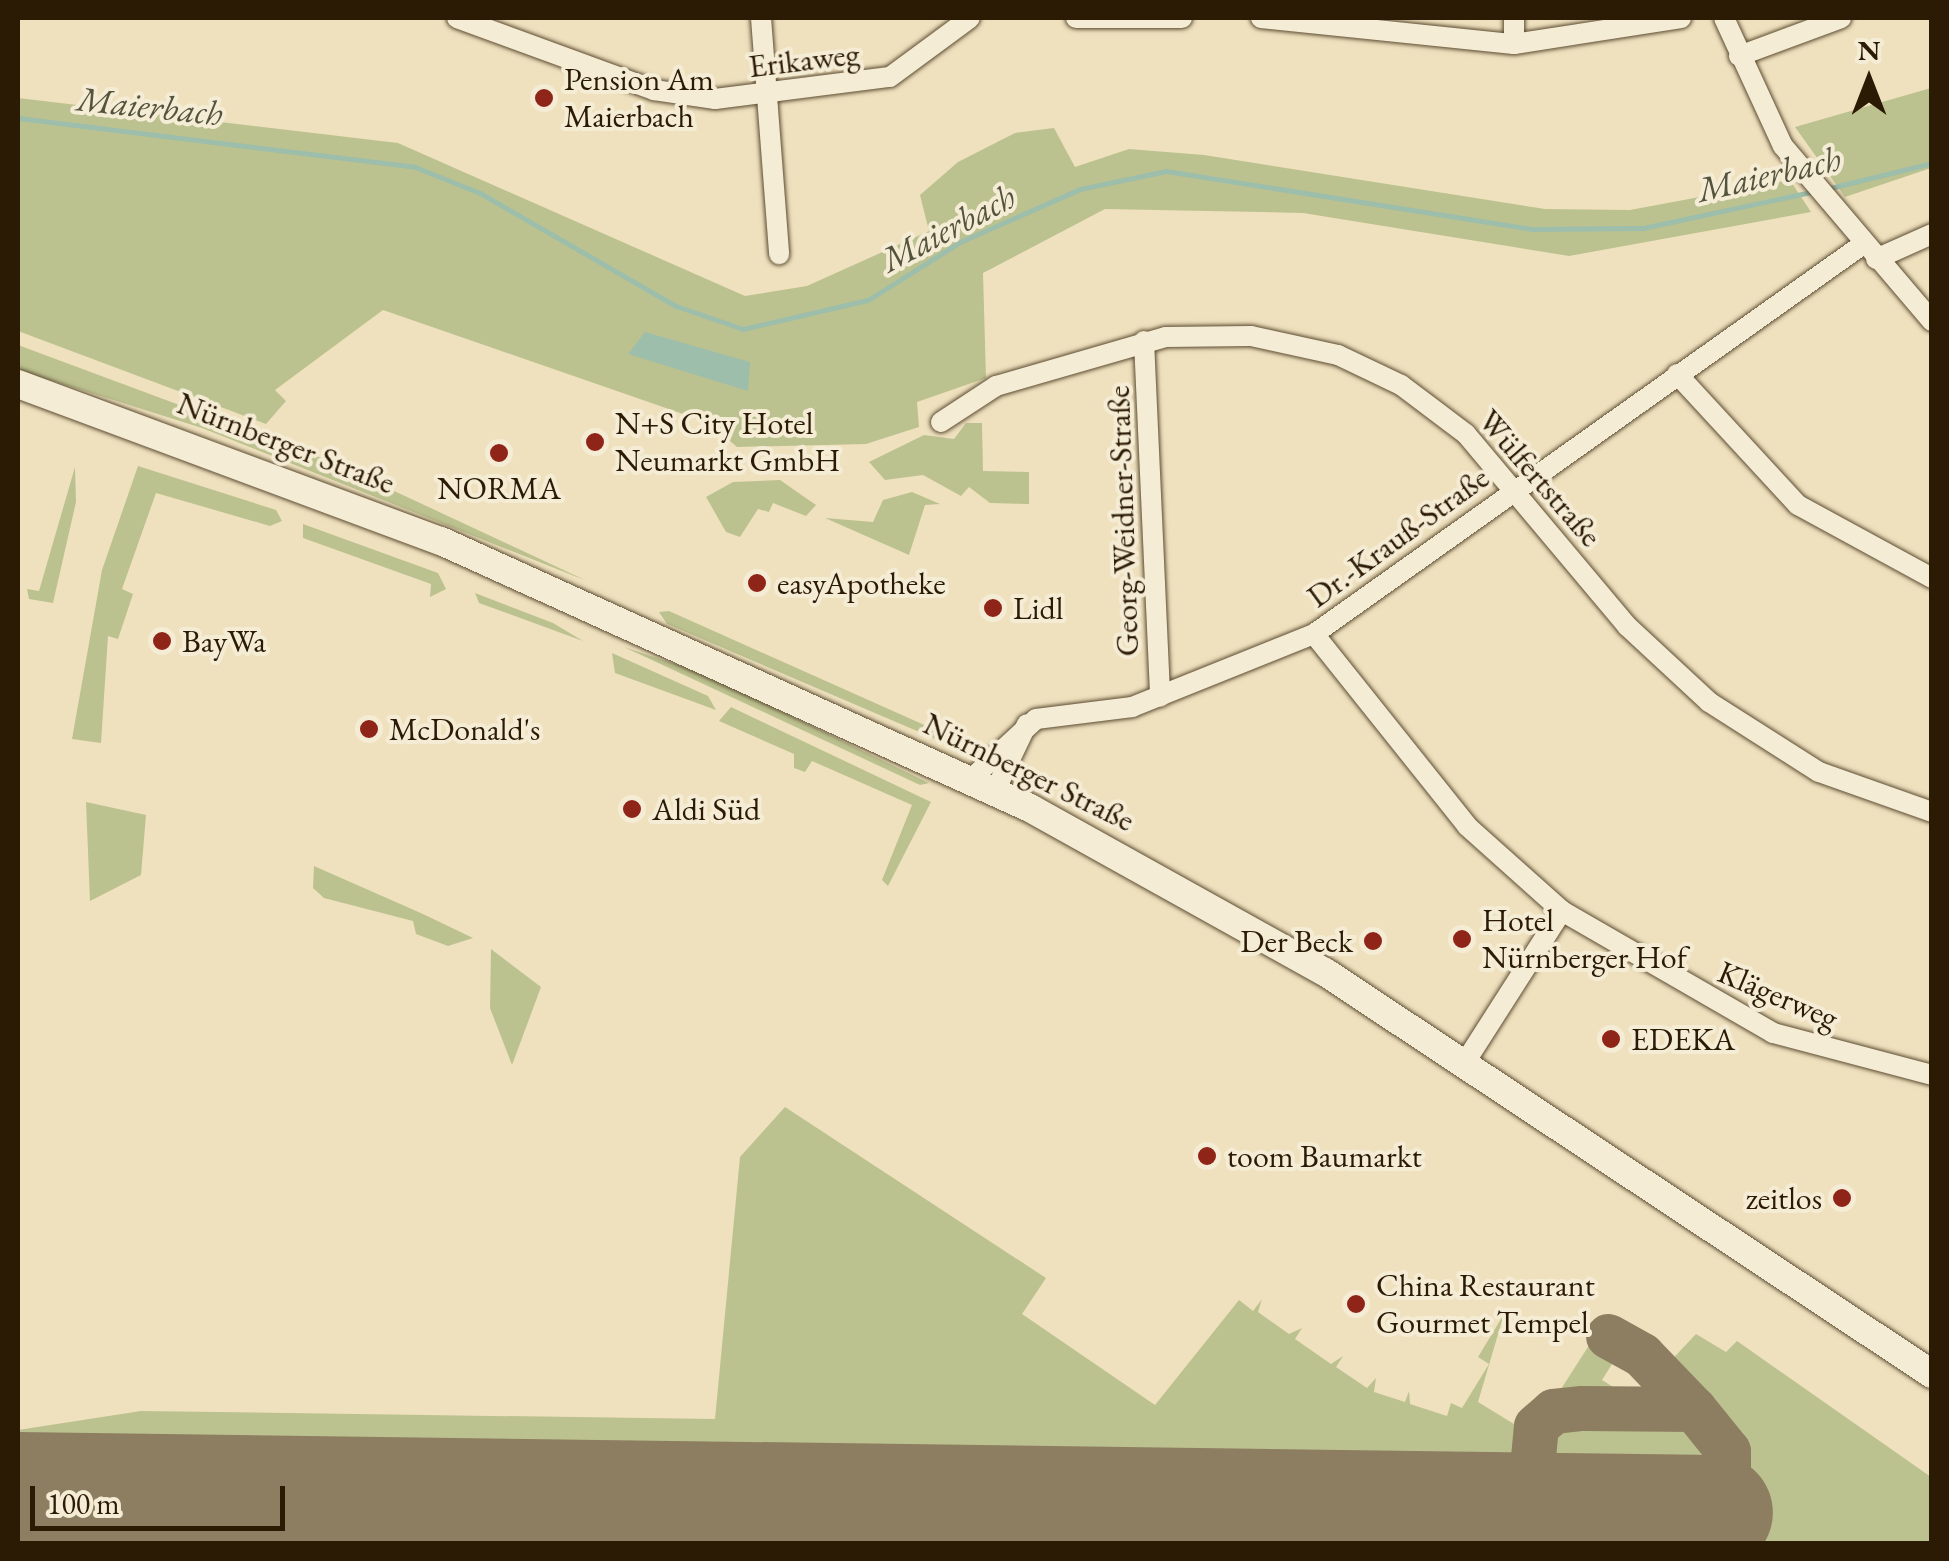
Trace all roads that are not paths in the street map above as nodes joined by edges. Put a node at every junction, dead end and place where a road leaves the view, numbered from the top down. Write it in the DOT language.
graph roads {
  1 [pos="458,18"];
  2 [pos="761,18"];
  3 [pos="970,18"];
  4 [pos="1076,18"];
  5 [pos="1182,18"];
  6 [pos="1261,18"];
  7 [pos="1514,18"];
  8 [pos="1680,18"];
  9 [pos="1724,18"];
  10 [pos="1841,18"];
  11 [pos="1514,44"];
  12 [pos="1739,56"];
  13 [pos="767,96"];
  14 [pos="1932,234"];
  15 [pos="1869,252"];
  16 [pos="780,254"];
  17 [pos="1932,320"];
  18 [pos="1144,342"];
  19 [pos="1677,374"];
  20 [pos="18,384"];
  21 [pos="942,422"];
  22 [pos="1516,488"];
  23 [pos="1932,578"];
  24 [pos="1314,634"];
  25 [pos="1160,697"];
  26 [pos="983,785"];
  27 [pos="1932,812"];
  28 [pos="1562,911"];
  29 [pos="1464,1064"];
  30 [pos="1932,1075"];
  31 [pos="1932,1374"];
  1 -- 13 [label="street, Erikaweg"];
  2 -- 13 [label="street"];
  3 -- 13 [label="street, Erikaweg"];
  4 -- 5 [label="street"];
  6 -- 11 [label="street"];
  7 -- 11 [label="street"];
  8 -- 11 [label="street"];
  9 -- 12 [label="street"];
  10 -- 12 [label="street"];
  12 -- 15 [label="street"];
  13 -- 16 [label="street"];
  14 -- 15 [label="street, Dr.-Krauß-Straße"];
  15 -- 17 [label="street"];
  15 -- 19 [label="street, Dr.-Krauß-Straße"];
  18 -- 21 [label="street, Wülfertstraße"];
  18 -- 22 [label="street, Wülfertstraße"];
  18 -- 25 [label="street, Georg-Weidner-Straße"];
  19 -- 22 [label="street, Dr.-Krauß-Straße"];
  19 -- 23 [label="street"];
  20 -- 26 [label="main road, Nürnberger Straße"];
  22 -- 24 [label="street, Dr.-Krauß-Straße"];
  22 -- 27 [label="street, Wülfertstraße"];
  24 -- 25 [label="street, Dr.-Krauß-Straße"];
  24 -- 28 [label="street, Klägerweg"];
  25 -- 26 [label="street, Dr.-Krauß-Straße"];
  26 -- 29 [label="main road, Nürnberger Straße"];
  28 -- 29 [label="street"];
  28 -- 30 [label="street, Klägerweg"];
  29 -- 31 [label="main road, Nürnberger Straße"];
}
